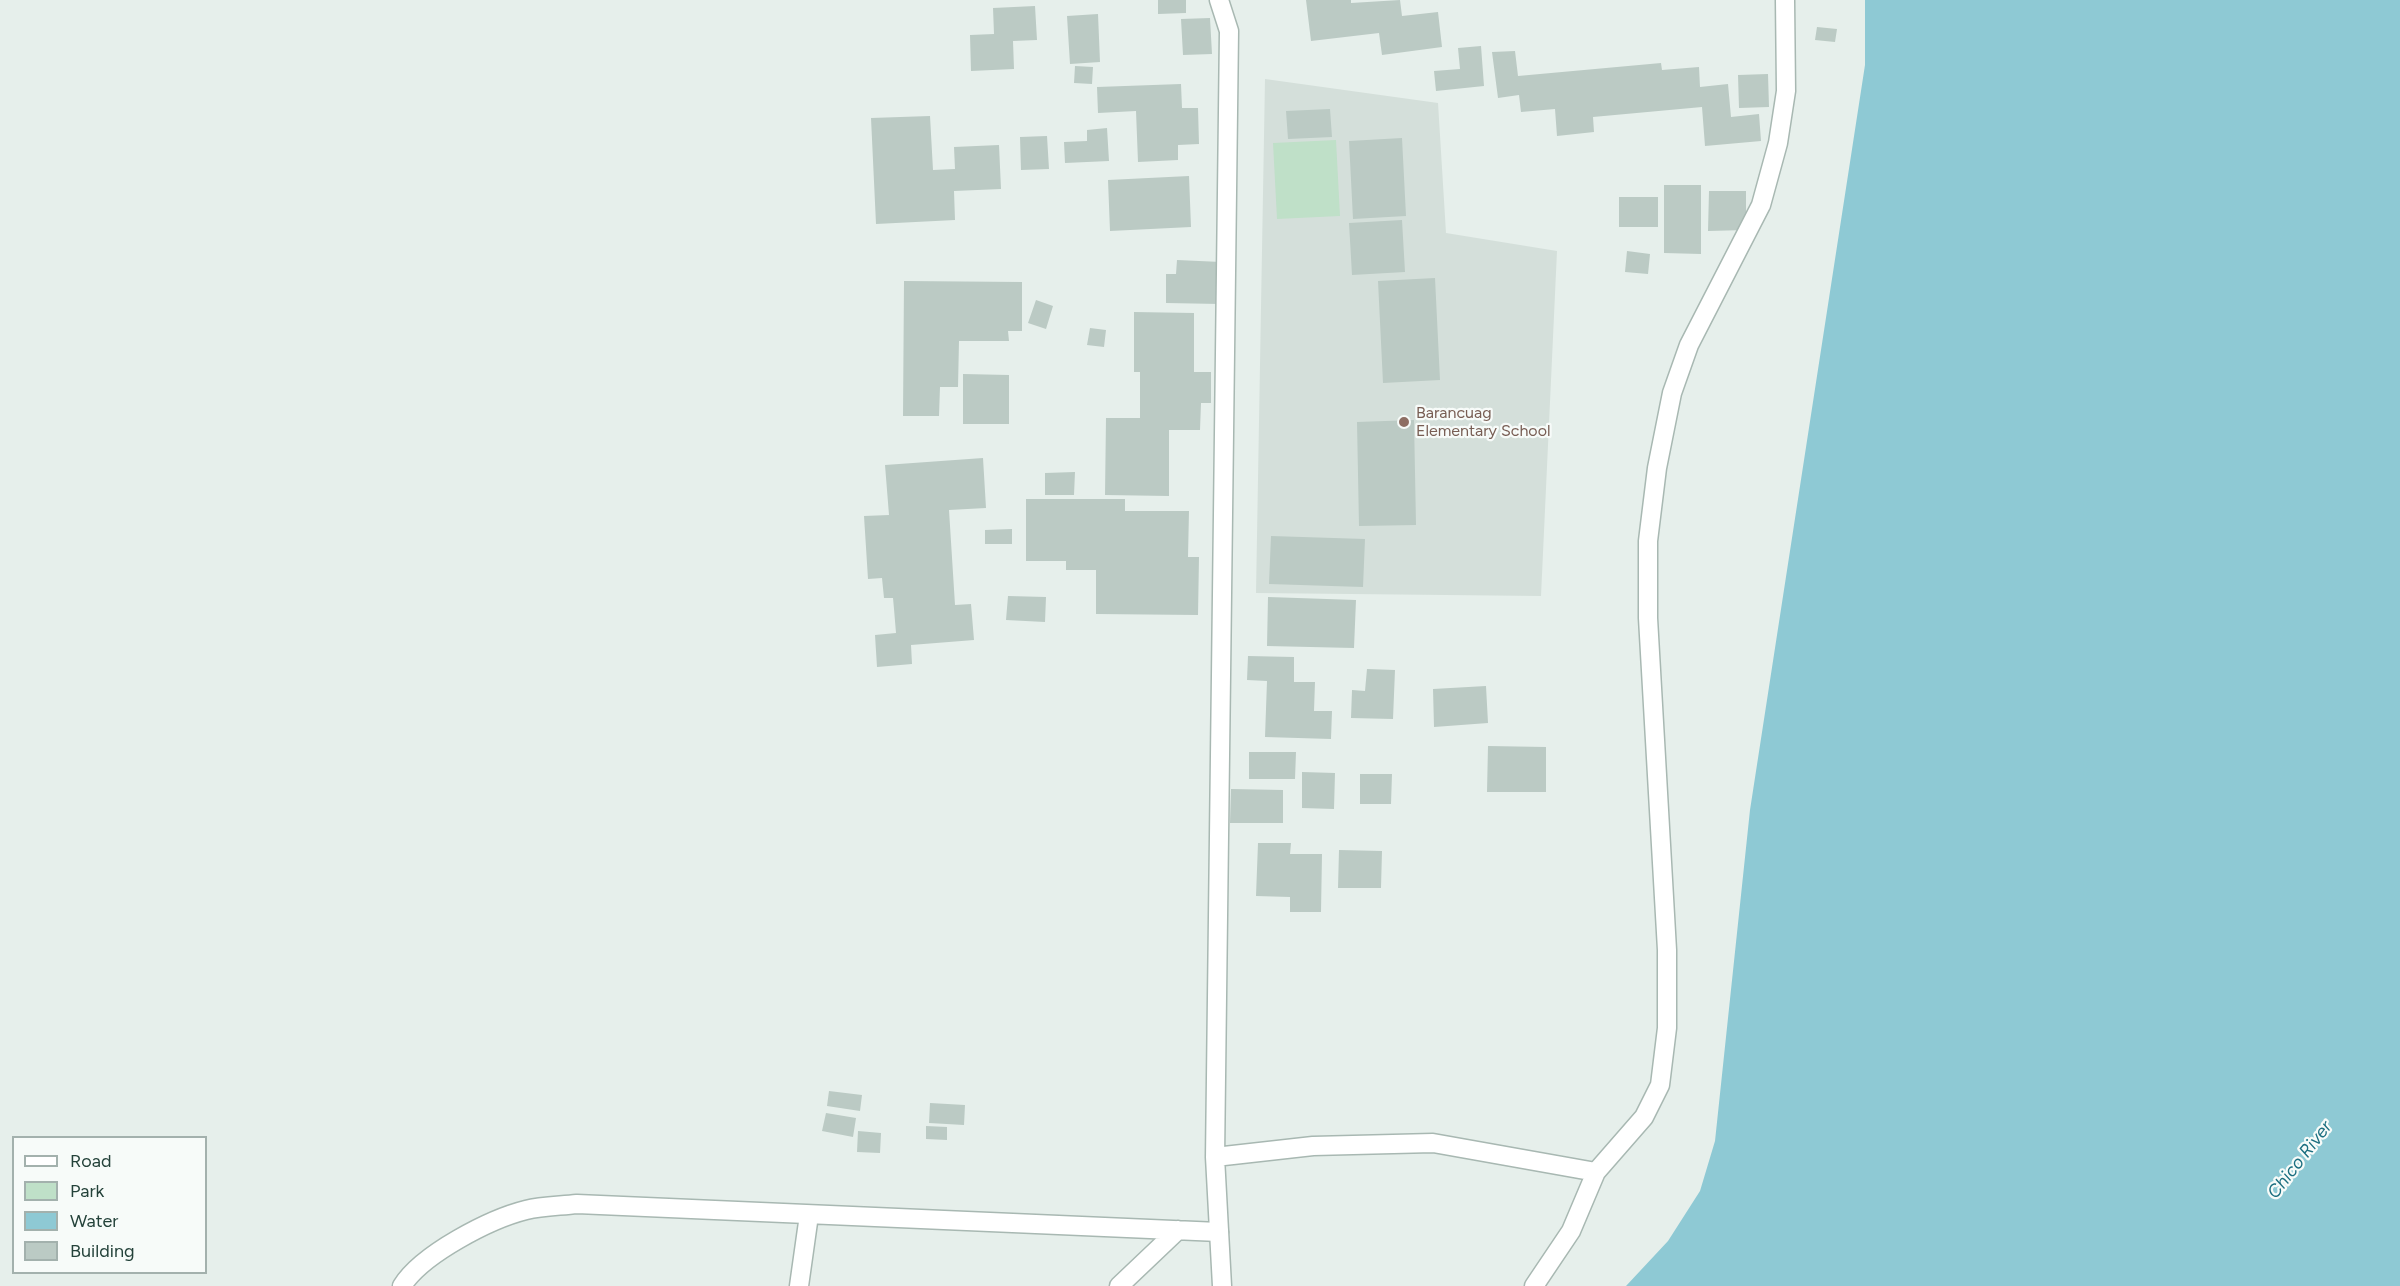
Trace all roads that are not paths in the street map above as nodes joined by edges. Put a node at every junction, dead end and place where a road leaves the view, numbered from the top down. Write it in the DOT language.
graph roads {
  1 [pos="1219,0"];
  2 [pos="1785,0"];
  3 [pos="1215,1157"];
  4 [pos="1596,1172"];
  5 [pos="809,1215"];
  6 [pos="1178,1230"];
  7 [pos="1219,1232"];
  8 [pos="402,1286"];
  9 [pos="799,1286"];
  10 [pos="1119,1286"];
  11 [pos="1221,1286"];
  12 [pos="1534,1286"];
  1 -- 3 [label="street"];
  2 -- 4 [label="street"];
  3 -- 4 [label="street"];
  3 -- 7 [label="street"];
  4 -- 12 [label="street"];
  5 -- 6 [label="street"];
  5 -- 8 [label="street"];
  5 -- 9 [label="street"];
  6 -- 7 [label="street"];
  6 -- 10 [label="street"];
  7 -- 11 [label="street"];
}
